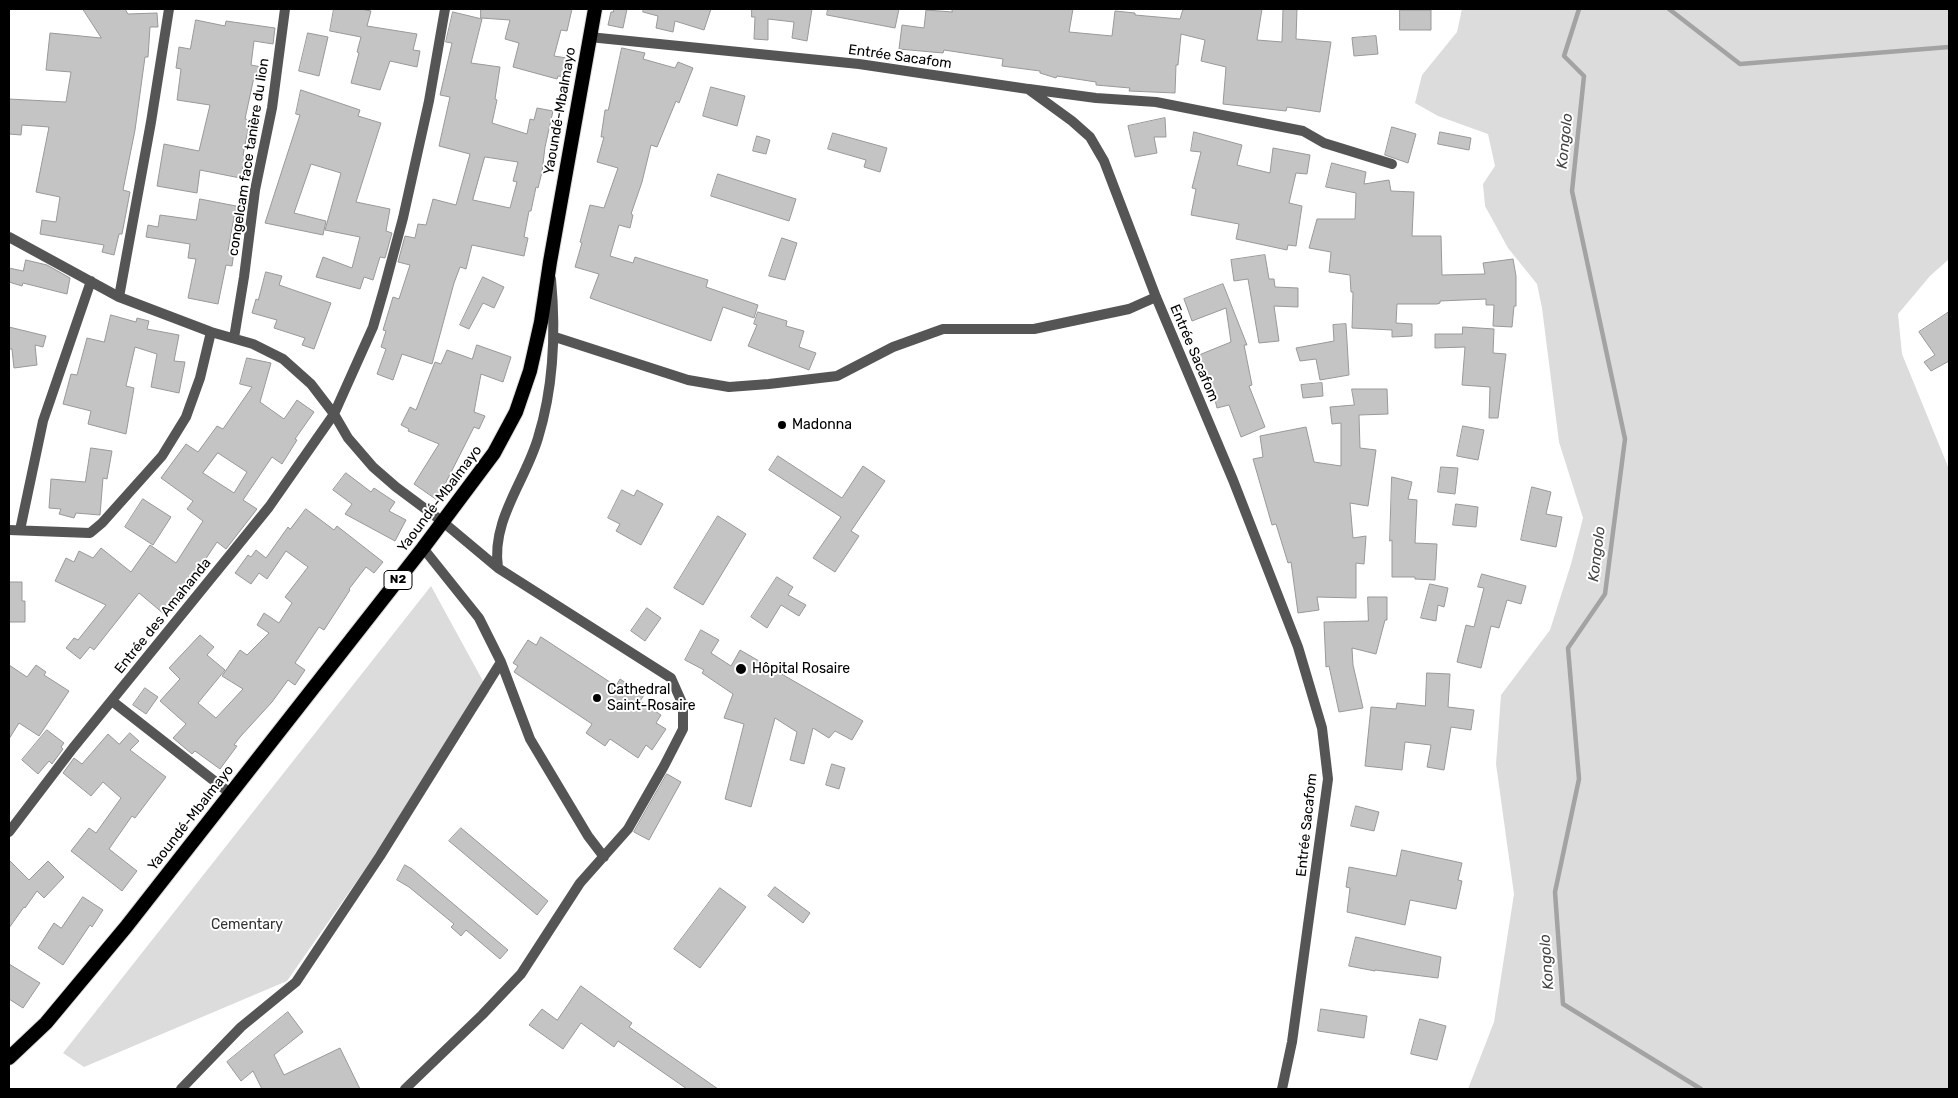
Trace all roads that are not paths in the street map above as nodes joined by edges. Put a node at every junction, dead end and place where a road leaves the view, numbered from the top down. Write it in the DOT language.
graph roads {
  1 [pos="169,9"];
  2 [pos="285,9"];
  3 [pos="445,9"];
  4 [pos="595,9"];
  5 [pos="589,37"];
  6 [pos="1028,89"];
  7 [pos="1392,164"];
  8 [pos="9,238"];
  9 [pos="550,262"];
  10 [pos="91,281"];
  11 [pos="119,297"];
  12 [pos="1156,297"];
  13 [pos="210,332"];
  14 [pos="555,337"];
  15 [pos="234,338"];
  16 [pos="334,414"];
  17 [pos="443,522"];
  18 [pos="9,530"];
  19 [pos="20,530"];
  20 [pos="423,548"];
  21 [pos="498,568"];
  22 [pos="501,662"];
  23 [pos="112,700"];
  24 [pos="231,794"];
  25 [pos="9,832"];
  26 [pos="604,857"];
  27 [pos="9,1058"];
  28 [pos="181,1089"];
  29 [pos="405,1089"];
  30 [pos="1282,1089"];
  1 -- 11 [label="street"];
  2 -- 15 [label="street, congelcam face tanière du lion"];
  3 -- 16 [label="street, Entrée des Amahanda"];
  4 -- 5 [label="highway, Yaoundé-Mbalmayo / N2"];
  5 -- 6 [label="street, Entrée Sacafom"];
  5 -- 9 [label="highway, Yaoundé-Mbalmayo / N2"];
  6 -- 7 [label="street"];
  6 -- 12 [label="street, Entrée Sacafom"];
  8 -- 10 [label="street"];
  9 -- 14 [label="street"];
  9 -- 17 [label="highway, Yaoundé-Mbalmayo / N2"];
  10 -- 11 [label="street"];
  10 -- 19 [label="street"];
  11 -- 13 [label="street"];
  12 -- 14 [label="street"];
  12 -- 30 [label="street, Entrée Sacafom"];
  13 -- 15 [label="street"];
  13 -- 19 [label="street"];
  14 -- 21 [label="street"];
  15 -- 16 [label="street"];
  16 -- 17 [label="street"];
  16 -- 23 [label="street, Entrée des Amahanda"];
  17 -- 20 [label="highway, Yaoundé-Mbalmayo / N2"];
  17 -- 21 [label="street"];
  18 -- 19 [label="street"];
  20 -- 22 [label="street"];
  20 -- 24 [label="highway, Yaoundé-Mbalmayo / N2"];
  21 -- 26 [label="street"];
  22 -- 26 [label="street"];
  22 -- 28 [label="street"];
  23 -- 24 [label="street"];
  23 -- 25 [label="street, Entrée des Amahanda"];
  24 -- 27 [label="highway, Yaoundé-Mbalmayo / N2"];
  26 -- 29 [label="street"];
}
